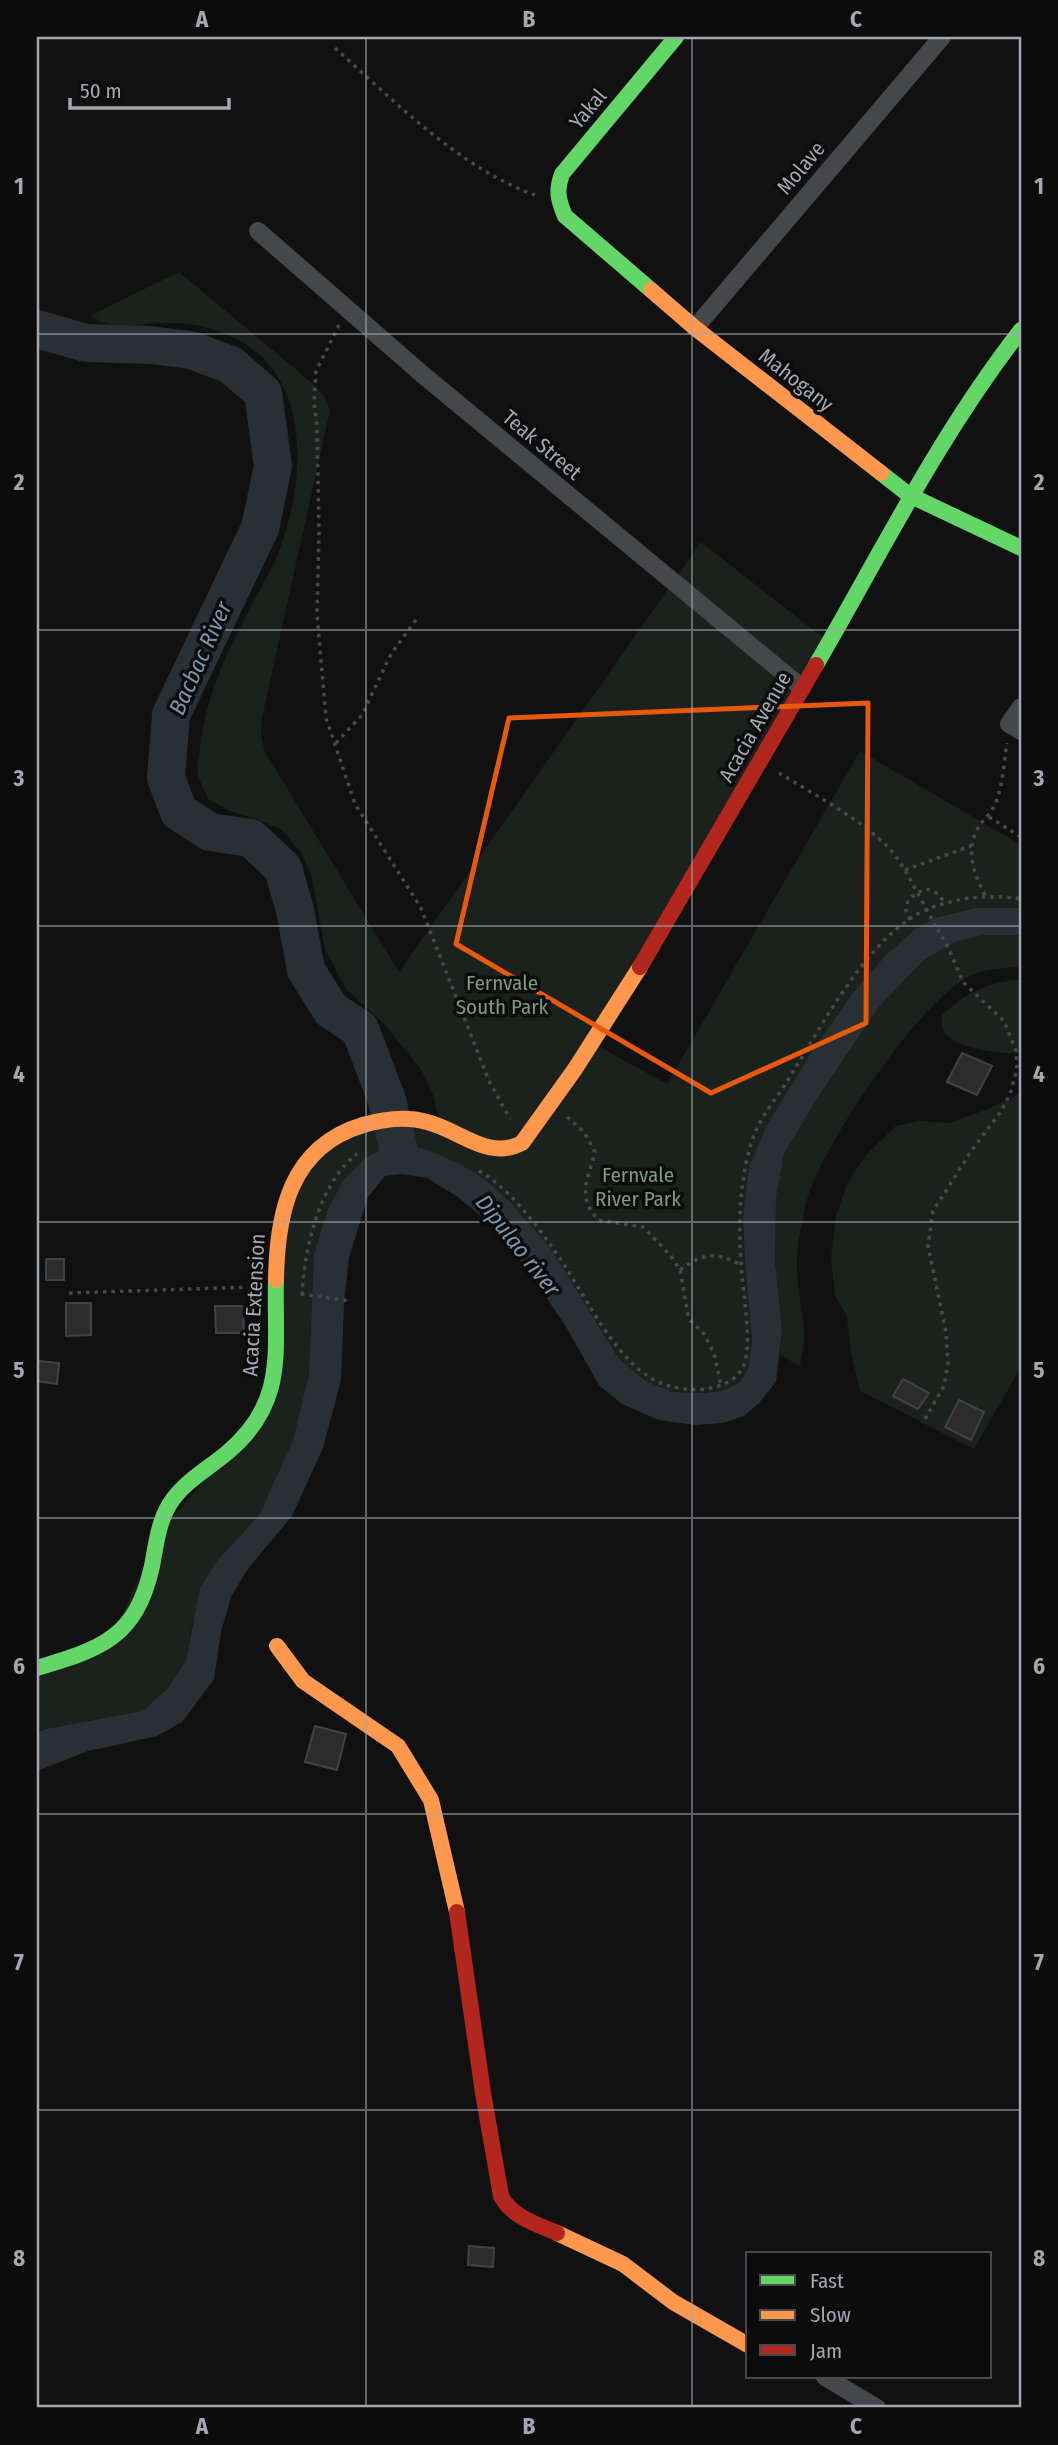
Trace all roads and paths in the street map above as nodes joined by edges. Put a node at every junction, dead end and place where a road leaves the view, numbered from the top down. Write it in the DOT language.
graph roads {
  1 [pos="676,37"];
  2 [pos="942,37"];
  3 [pos="335,48"];
  4 [pos="556,199"];
  5 [pos="258,231"];
  6 [pos="348,308"];
  7 [pos="695,328"];
  8 [pos="1021,330"];
  9 [pos="909,495"];
  10 [pos="1021,548"];
  11 [pos="418,617"];
  12 [pos="802,688"];
  13 [pos="1021,707"];
  14 [pos="1015,727"];
  15 [pos="335,744"];
  16 [pos="760,761"];
  17 [pos="989,817"];
  18 [pos="1021,837"];
  19 [pos="971,846"];
  20 [pos="905,870"];
  21 [pos="917,892"];
  22 [pos="985,895"];
  23 [pos="1021,900"];
  24 [pos="945,904"];
  25 [pos="910,920"];
  26 [pos="551,1101"];
  27 [pos="525,1138"];
  28 [pos="365,1149"];
  29 [pos="470,1165"];
  30 [pos="741,1265"];
  31 [pos="680,1270"];
  32 [pos="276,1287"];
  33 [pos="69,1293"];
  34 [pos="350,1301"];
  35 [pos="720,1386"];
  36 [pos="925,1419"];
  37 [pos="277,1646"];
  38 [pos="37,1668"];
  39 [pos="746,2344"];
  40 [pos="827,2378"];
  41 [pos="877,2408"];
  1 -- 4 [label="street, Yakal"];
  2 -- 7 [label="street, Molave"];
  3 -- 4 [label="path"];
  4 -- 7 [label="street, Mahogany"];
  5 -- 6 [label="street, Teak Street"];
  6 -- 12 [label="street, Teak Street"];
  6 -- 15 [label="path"];
  7 -- 9 [label="street, Mahogany"];
  8 -- 9 [label="street, Acacia Avenue"];
  9 -- 10 [label="street, Mahogany"];
  9 -- 12 [label="street, Acacia Avenue"];
  11 -- 15 [label="path"];
  12 -- 16 [label="street, Acacia Avenue"];
  13 -- 14 [label="street"];
  14 -- 17 [label="path"];
  15 -- 27 [label="path"];
  16 -- 20 [label="path"];
  16 -- 26 [label="street, Acacia Avenue"];
  17 -- 18 [label="path"];
  17 -- 19 [label="path"];
  19 -- 20 [label="path"];
  19 -- 22 [label="path"];
  20 -- 21 [label="path"];
  21 -- 24 [label="path"];
  21 -- 25 [label="path"];
  21 -- 36 [label="path, bridge"];
  22 -- 23 [label="path"];
  22 -- 24 [label="path"];
  24 -- 25 [label="path"];
  25 -- 30 [label="path"];
  26 -- 27 [label="street, Acacia Avenue"];
  26 -- 31 [label="path"];
  27 -- 32 [label="street, Acacia Extension"];
  28 -- 34 [label="path"];
  29 -- 35 [label="path"];
  30 -- 31 [label="path"];
  30 -- 35 [label="path"];
  31 -- 35 [label="path"];
  32 -- 33 [label="path"];
  32 -- 38 [label="street, Acacia Extension"];
  37 -- 39 [label="street"];
  40 -- 41 [label="street"];
}
